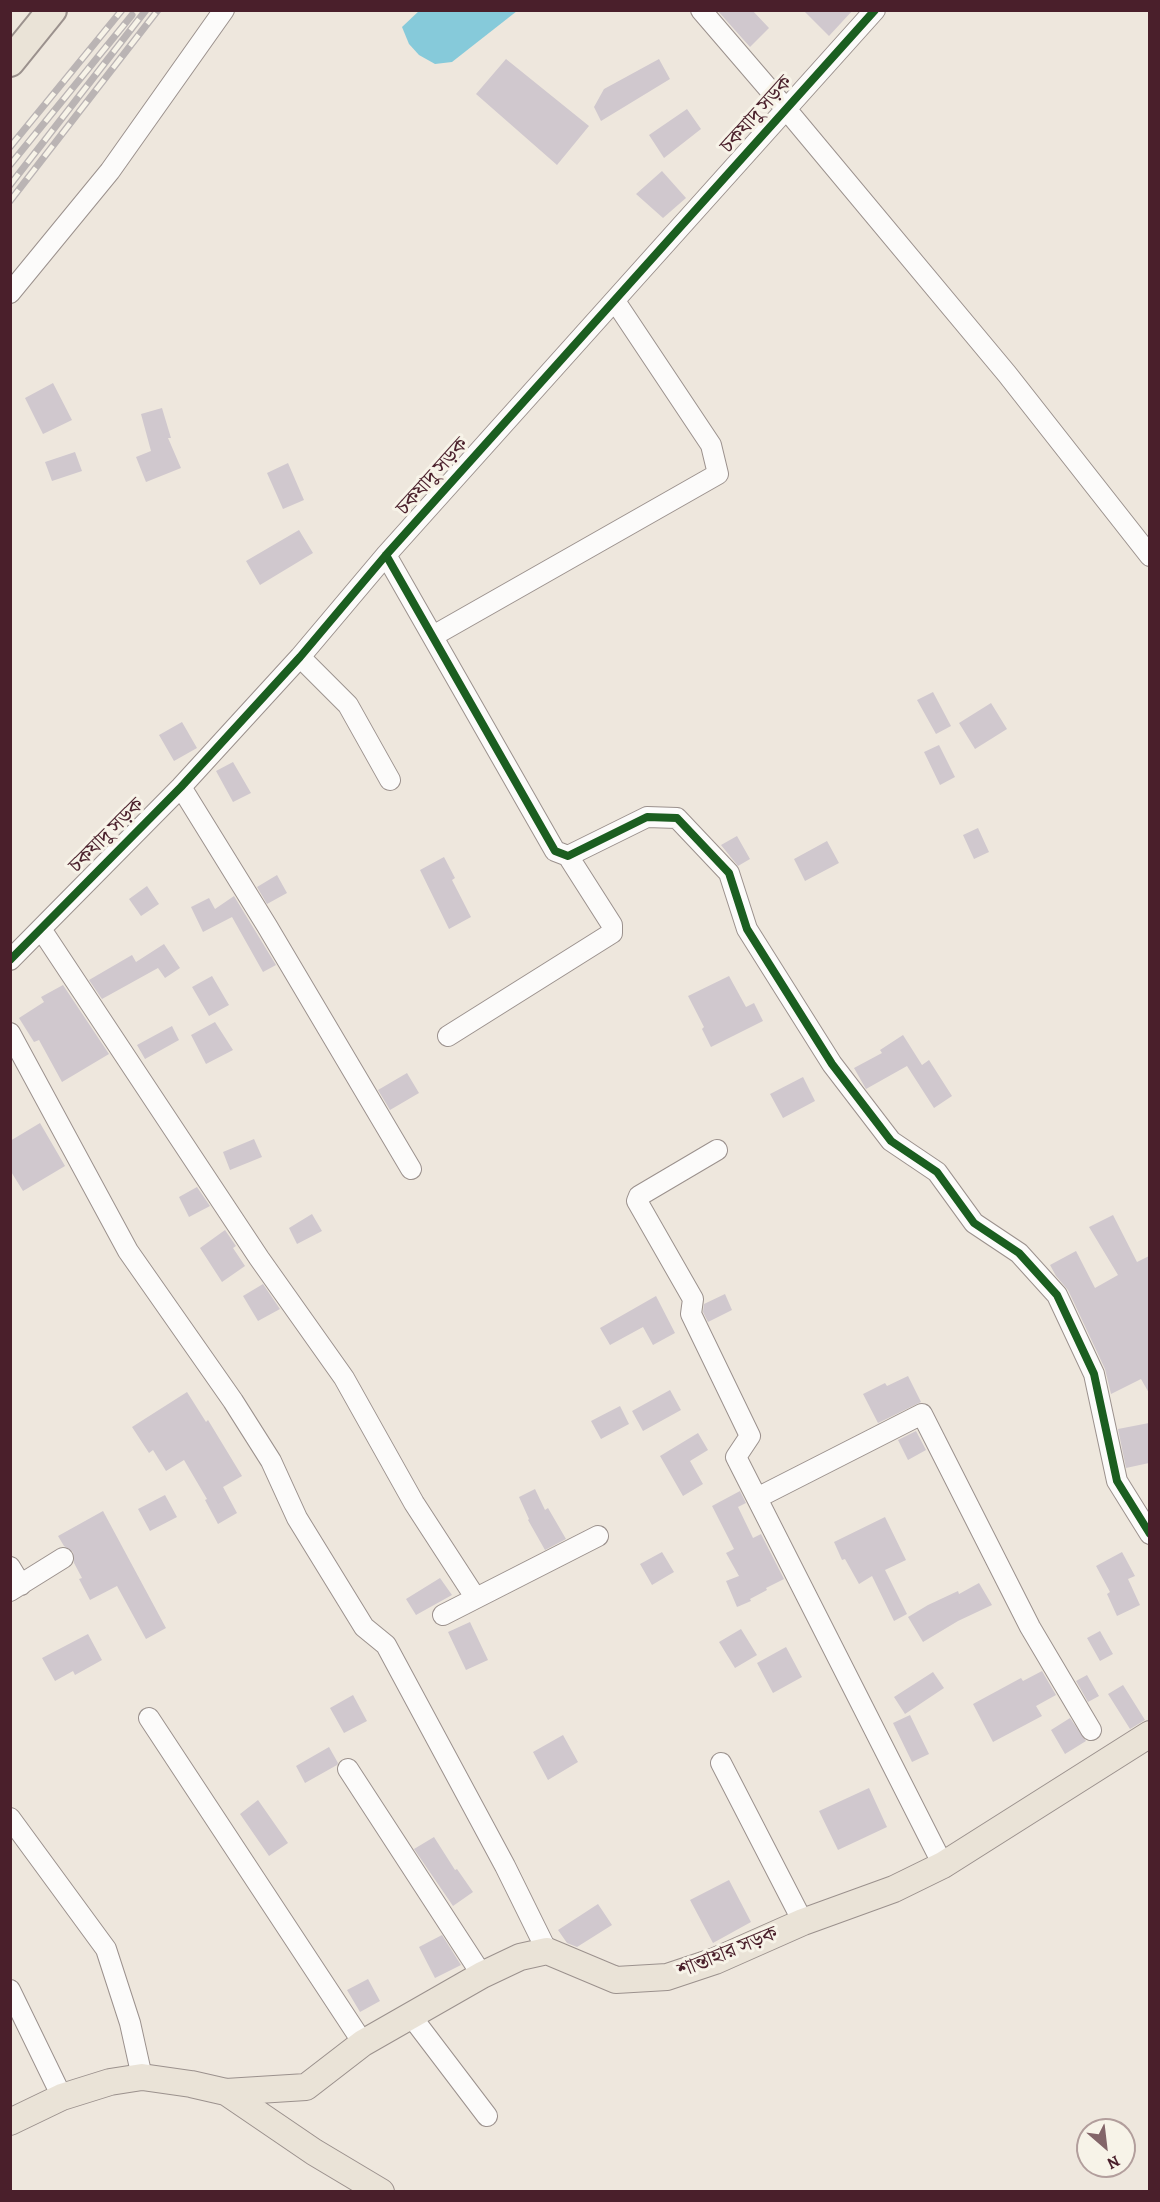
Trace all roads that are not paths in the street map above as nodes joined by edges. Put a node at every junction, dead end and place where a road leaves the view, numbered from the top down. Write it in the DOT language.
graph roads {
  1 [pos="27,10"];
  2 [pos="52,10"];
  3 [pos="224,10"];
  4 [pos="701,10"];
  5 [pos="875,10"];
  6 [pos="10,30"];
  7 [pos="10,62"];
  8 [pos="786,109"];
  9 [pos="10,293"];
  10 [pos="615,301"];
  11 [pos="386,555"];
  12 [pos="1149,556"];
  13 [pos="433,636"];
  14 [pos="300,657"];
  15 [pos="390,780"];
  16 [pos="181,787"];
  17 [pos="568,856"];
  18 [pos="41,929"];
  19 [pos="10,960"];
  20 [pos="10,1033"];
  21 [pos="447,1036"];
  22 [pos="717,1150"];
  23 [pos="411,1169"];
  24 [pos="757,1498"];
  25 [pos="1149,1534"];
  26 [pos="598,1536"];
  27 [pos="63,1558"];
  28 [pos="10,1567"];
  29 [pos="16,1588"];
  30 [pos="475,1598"];
  31 [pos="443,1615"];
  32 [pos="149,1718"];
  33 [pos="1092,1730"];
  34 [pos="1149,1734"];
  35 [pos="721,1763"];
  36 [pos="348,1768"];
  37 [pos="10,1818"];
  38 [pos="943,1865"];
  39 [pos="803,1922"];
  40 [pos="547,1951"];
  41 [pos="482,1976"];
  42 [pos="10,1990"];
  43 [pos="411,2016"];
  44 [pos="363,2043"];
  45 [pos="142,2077"];
  46 [pos="306,2087"];
  47 [pos="226,2092"];
  48 [pos="62,2097"];
  49 [pos="487,2116"];
  50 [pos="10,2122"];
  51 [pos="289,2134"];
  52 [pos="381,2192"];
  1 -- 6 [label="highway"];
  2 -- 7 [label="highway"];
  3 -- 9 [label="street"];
  4 -- 8 [label="street"];
  5 -- 8 [label="street, চকযাদু সড়ক"];
  8 -- 10 [label="street, চকযাদু সড়ক"];
  8 -- 12 [label="street"];
  10 -- 11 [label="street, চকযাদু সড়ক"];
  10 -- 13 [label="street"];
  11 -- 13 [label="street"];
  11 -- 14 [label="street, চকযাদু সড়ক"];
  13 -- 17 [label="street"];
  14 -- 15 [label="street"];
  14 -- 16 [label="street, চকযাদু সড়ক"];
  16 -- 18 [label="street, চকযাদু সড়ক"];
  16 -- 23 [label="street"];
  17 -- 21 [label="street"];
  17 -- 25 [label="street"];
  18 -- 19 [label="street, চকযাদু সড়ক"];
  18 -- 30 [label="street"];
  20 -- 40 [label="street"];
  22 -- 24 [label="street"];
  24 -- 33 [label="street"];
  24 -- 38 [label="street"];
  26 -- 30 [label="street"];
  27 -- 29 [label="street"];
  28 -- 29 [label="street"];
  30 -- 31 [label="street"];
  32 -- 44 [label="street"];
  34 -- 38 [label="main road, শান্তাহার সড়ক"];
  35 -- 39 [label="street"];
  36 -- 41 [label="street"];
  37 -- 45 [label="street"];
  38 -- 39 [label="main road, শান্তাহার সড়ক"];
  39 -- 40 [label="main road, শান্তাহার সড়ক"];
  40 -- 41 [label="main road"];
  41 -- 43 [label="main road"];
  42 -- 48 [label="street"];
  43 -- 44 [label="main road"];
  43 -- 49 [label="street"];
  44 -- 46 [label="main road"];
  45 -- 47 [label="main road"];
  45 -- 48 [label="main road"];
  46 -- 47 [label="main road"];
  46 -- 51 [label="main road"];
  47 -- 51 [label="main road"];
  48 -- 50 [label="main road"];
  51 -- 52 [label="main road"];
}
